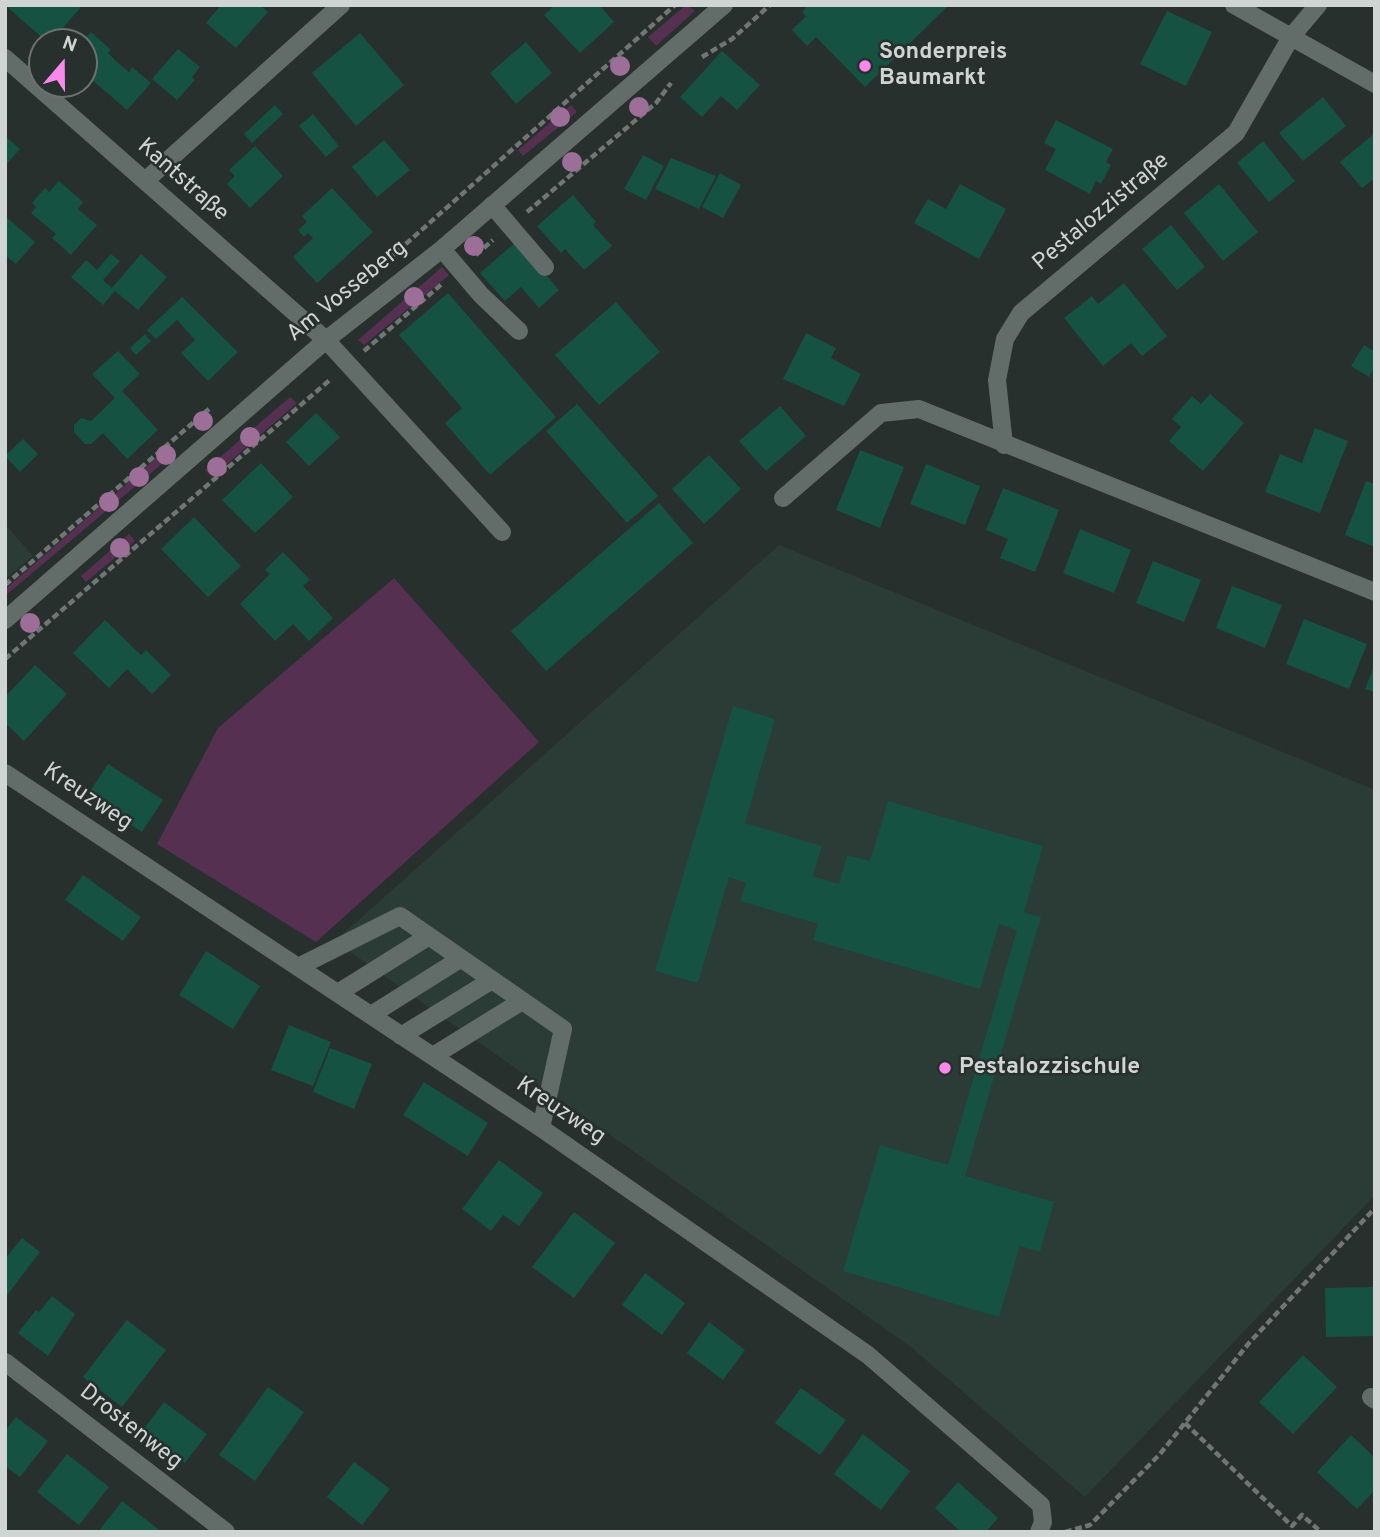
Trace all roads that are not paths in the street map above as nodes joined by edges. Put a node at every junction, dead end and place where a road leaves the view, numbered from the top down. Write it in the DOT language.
graph roads {
  1 [pos="341,5"];
  2 [pos="724,5"];
  3 [pos="1234,5"];
  4 [pos="1318,5"];
  5 [pos="1291,37"];
  6 [pos="5,58"];
  7 [pos="1375,84"];
  8 [pos="145,181"];
  9 [pos="492,205"];
  10 [pos="442,249"];
  11 [pos="545,267"];
  12 [pos="519,331"];
  13 [pos="326,340"];
  14 [pos="1004,445"];
  15 [pos="783,498"];
  16 [pos="502,532"];
  17 [pos="1375,592"];
  18 [pos="5,620"];
  19 [pos="5,773"];
  20 [pos="429,936"];
  21 [pos="460,959"];
  22 [pos="298,967"];
  23 [pos="492,980"];
  24 [pos="338,993"];
  25 [pos="522,1001"];
  26 [pos="371,1015"];
  27 [pos="401,1036"];
  28 [pos="433,1056"];
  29 [pos="541,1128"];
  30 [pos="5,1362"];
  31 [pos="226,1532"];
  32 [pos="1039,1532"];
  1 -- 8 [label="street"];
  2 -- 9 [label="street, Am Vosseberg"];
  3 -- 5 [label="street"];
  4 -- 5 [label="street, Pestalozzistraße"];
  5 -- 7 [label="street"];
  5 -- 14 [label="street, Pestalozzistraße"];
  6 -- 8 [label="street, Kantstraße"];
  8 -- 13 [label="street, Kantstraße"];
  9 -- 10 [label="street, Am Vosseberg"];
  9 -- 11 [label="street"];
  10 -- 12 [label="street"];
  10 -- 13 [label="street, Am Vosseberg"];
  13 -- 16 [label="street, Kantstraße"];
  13 -- 18 [label="street, Am Vosseberg"];
  14 -- 15 [label="street"];
  14 -- 17 [label="street"];
  19 -- 22 [label="street, Kreuzweg"];
  20 -- 21 [label="street"];
  20 -- 22 [label="street"];
  20 -- 24 [label="street"];
  21 -- 23 [label="street"];
  21 -- 26 [label="street"];
  22 -- 24 [label="street, Kreuzweg"];
  23 -- 25 [label="street"];
  23 -- 27 [label="street"];
  24 -- 26 [label="street, Kreuzweg"];
  25 -- 28 [label="street"];
  25 -- 29 [label="street"];
  26 -- 27 [label="street, Kreuzweg"];
  27 -- 28 [label="street, Kreuzweg"];
  28 -- 29 [label="street, Kreuzweg"];
  29 -- 32 [label="street, Kreuzweg"];
  30 -- 31 [label="street, Drostenweg"];
}
